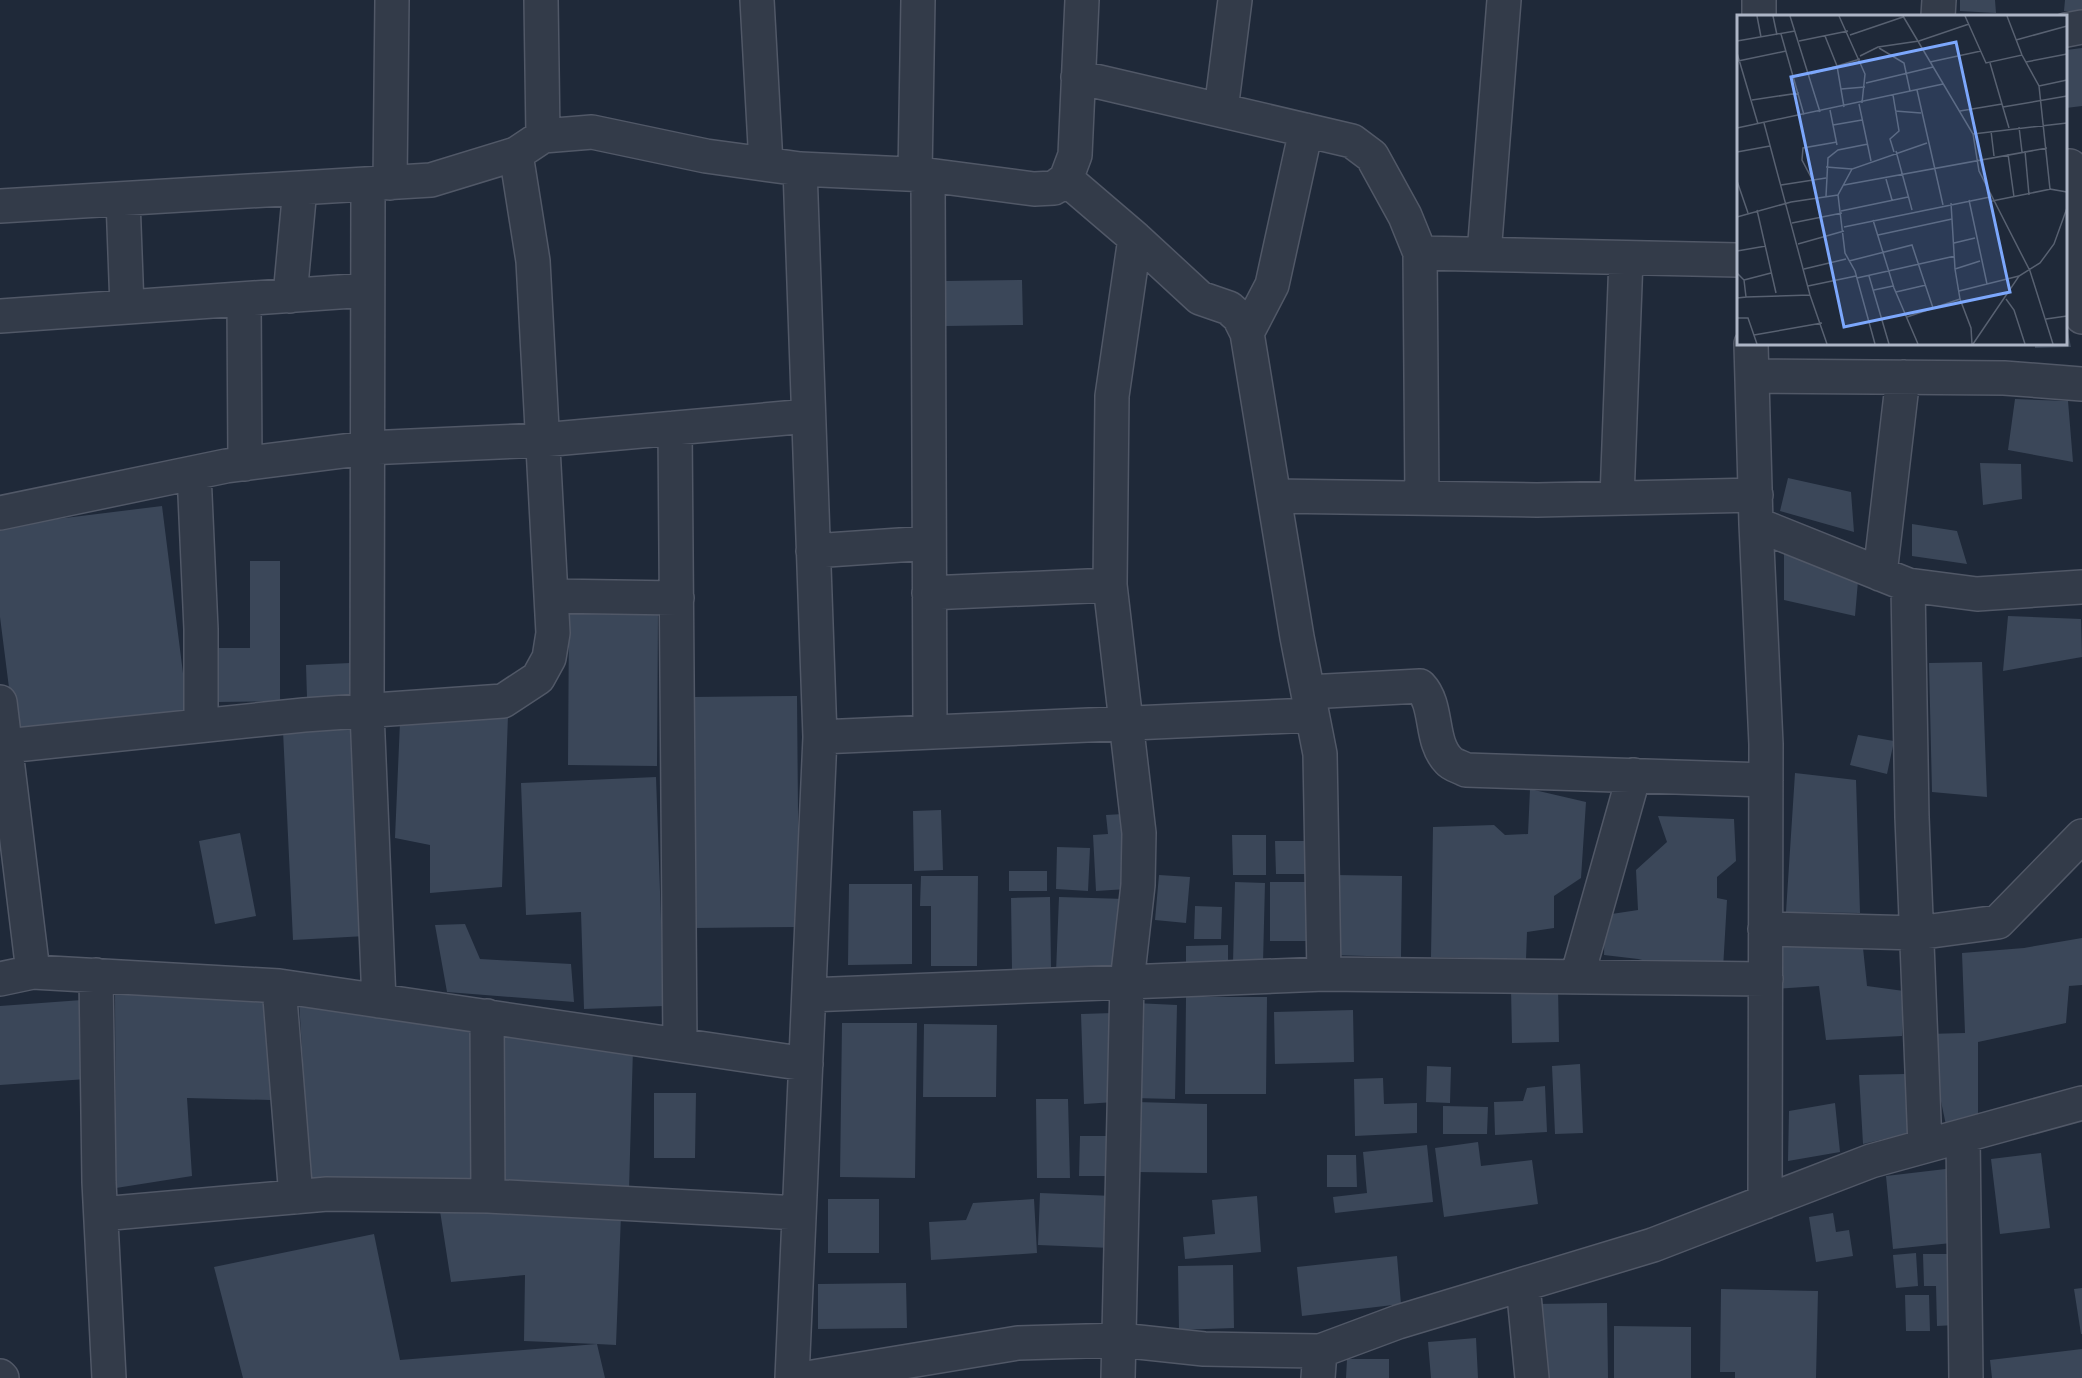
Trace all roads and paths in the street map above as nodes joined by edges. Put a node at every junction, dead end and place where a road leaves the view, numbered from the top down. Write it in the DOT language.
graph roads {
  1 [pos="392,0"];
  2 [pos="541,0"];
  3 [pos="757,0"];
  4 [pos="918,0"];
  5 [pos="1082,0"];
  6 [pos="1235,0"];
  7 [pos="1503,0"];
  8 [pos="1939,0"];
  9 [pos="1938,15"];
  10 [pos="2082,27"];
  11 [pos="2067,30"];
  12 [pos="1078,77"];
  13 [pos="1221,110"];
  14 [pos="1306,130"];
  15 [pos="543,136"];
  16 [pos="516,154"];
  17 [pos="766,164"];
  18 [pos="2072,166"];
  19 [pos="800,169"];
  20 [pos="921,175"];
  21 [pos="1066,179"];
  22 [pos="379,184"];
  23 [pos="300,188"];
  24 [pos="123,199"];
  25 [pos="0,206"];
  26 [pos="1135,238"];
  27 [pos="1420,253"];
  28 [pos="1484,254"];
  29 [pos="1626,258"];
  30 [pos="1737,260"];
  31 [pos="367,290"];
  32 [pos="290,296"];
  33 [pos="244,299"];
  34 [pos="127,307"];
  35 [pos="0,316"];
  36 [pos="2082,317"];
  37 [pos="1247,333"];
  38 [pos="1751,345"];
  39 [pos="1752,376"];
  40 [pos="1903,377"];
  41 [pos="2082,384"];
  42 [pos="808,416"];
  43 [pos="675,428"];
  44 [pos="542,440"];
  45 [pos="367,448"];
  46 [pos="245,464"];
  47 [pos="194,473"];
  48 [pos="1274,496"];
  49 [pos="1422,498"];
  50 [pos="1617,498"];
  51 [pos="1756,510"];
  52 [pos="0,513"];
  53 [pos="929,543"];
  54 [pos="813,551"];
  55 [pos="1894,580"];
  56 [pos="1110,585"];
  57 [pos="2082,587"];
  58 [pos="929,593"];
  59 [pos="551,596"];
  60 [pos="677,598"];
  61 [pos="0,702"];
  62 [pos="1310,704"];
  63 [pos="367,712"];
  64 [pos="1127,723"];
  65 [pos="201,725"];
  66 [pos="930,732"];
  67 [pos="820,737"];
  68 [pos="6,746"];
  69 [pos="1634,776"];
  70 [pos="1766,780"];
  71 [pos="2082,836"];
  72 [pos="1765,929"];
  73 [pos="1917,933"];
  74 [pos="33,972"];
  75 [pos="1324,974"];
  76 [pos="96,975"];
  77 [pos="1577,977"];
  78 [pos="0,979"];
  79 [pos="1766,979"];
  80 [pos="1127,982"];
  81 [pos="279,986"];
  82 [pos="809,995"];
  83 [pos="380,1000"];
  84 [pos="487,1016"];
  85 [pos="680,1045"];
  86 [pos="806,1064"];
  87 [pos="2082,1103"];
  88 [pos="1963,1136"];
  89 [pos="1925,1146"];
  90 [pos="489,1196"];
  91 [pos="296,1197"];
  92 [pos="1765,1202"];
  93 [pos="799,1213"];
  94 [pos="101,1214"];
  95 [pos="1523,1285"];
  96 [pos="1120,1340"];
  97 [pos="1319,1365"];
  98 [pos="109,1378"];
  99 [pos="792,1378"];
  100 [pos="807,1378"];
  101 [pos="1118,1378"];
  102 [pos="1532,1378"];
  103 [pos="1966,1378"];
  1 -- 22 [label="street"];
  2 -- 15 [label="street"];
  3 -- 17 [label="street"];
  4 -- 20 [label="street"];
  5 -- 12 [label="street"];
  6 -- 13 [label="street"];
  7 -- 28 [label="street"];
  8 -- 9 [label="street"];
  10 -- 11 [label="street"];
  12 -- 13 [label="street"];
  12 -- 21 [label="street"];
  13 -- 14 [label="street"];
  14 -- 27 [label="street"];
  14 -- 37 [label="street"];
  15 -- 16 [label="street"];
  15 -- 17 [label="street"];
  16 -- 22 [label="street"];
  16 -- 44 [label="street"];
  17 -- 19 [label="street"];
  18 -- 36 [label="street"];
  19 -- 20 [label="street"];
  19 -- 42 [label="street"];
  20 -- 21 [label="street"];
  20 -- 53 [label="street"];
  21 -- 26 [label="street"];
  22 -- 23 [label="street"];
  22 -- 31 [label="street"];
  23 -- 24 [label="street"];
  23 -- 32 [label="street"];
  24 -- 25 [label="street"];
  24 -- 34 [label="street"];
  26 -- 37 [label="street"];
  26 -- 56 [label="street"];
  27 -- 28 [label="street"];
  27 -- 49 [label="street"];
  28 -- 29 [label="street"];
  29 -- 30 [label="street"];
  29 -- 50 [label="street"];
  31 -- 32 [label="street"];
  31 -- 45 [label="street"];
  32 -- 33 [label="street"];
  33 -- 34 [label="street"];
  33 -- 46 [label="street"];
  34 -- 35 [label="street"];
  37 -- 48 [label="street"];
  38 -- 39 [label="street"];
  39 -- 40 [label="street"];
  39 -- 51 [label="street"];
  40 -- 41 [label="street"];
  40 -- 55 [label="street"];
  42 -- 43 [label="street"];
  42 -- 54 [label="street"];
  43 -- 44 [label="street"];
  43 -- 60 [label="street"];
  44 -- 45 [label="street"];
  44 -- 59 [label="street"];
  45 -- 46 [label="street"];
  45 -- 63 [label="street"];
  46 -- 47 [label="street"];
  47 -- 52 [label="street"];
  47 -- 65 [label="street"];
  48 -- 49 [label="street"];
  48 -- 62 [label="street"];
  49 -- 50 [label="street"];
  50 -- 51 [label="street"];
  51 -- 55 [label="street"];
  51 -- 70 [label="street"];
  53 -- 54 [label="street"];
  53 -- 58 [label="street"];
  54 -- 67 [label="street"];
  55 -- 57 [label="street"];
  55 -- 73 [label="street"];
  56 -- 58 [label="street"];
  56 -- 64 [label="street"];
  58 -- 66 [label="street"];
  59 -- 60 [label="street"];
  59 -- 63 [label="street"];
  60 -- 85 [label="street"];
  61 -- 68 [label="street"];
  62 -- 64 [label="street"];
  62 -- 69 [label="street"];
  62 -- 75 [label="street"];
  63 -- 65 [label="street"];
  63 -- 83 [label="street"];
  64 -- 66 [label="street"];
  64 -- 80 [label="street"];
  65 -- 68 [label="street"];
  66 -- 67 [label="street"];
  67 -- 82 [label="street"];
  68 -- 74 [label="street"];
  69 -- 70 [label="street"];
  69 -- 77 [label="street"];
  70 -- 72 [label="street"];
  71 -- 73 [label="street"];
  72 -- 73 [label="street"];
  72 -- 79 [label="street"];
  73 -- 89 [label="street"];
  74 -- 76 [label="street"];
  74 -- 78 [label="street"];
  75 -- 77 [label="street"];
  75 -- 80 [label="street"];
  76 -- 81 [label="street"];
  76 -- 94 [label="street"];
  77 -- 79 [label="street"];
  79 -- 92 [label="street"];
  80 -- 82 [label="street"];
  80 -- 96 [label="street"];
  81 -- 83 [label="street"];
  81 -- 91 [label="street"];
  82 -- 86 [label="street"];
  83 -- 84 [label="street"];
  84 -- 85 [label="street"];
  84 -- 90 [label="street"];
  85 -- 86 [label="street"];
  86 -- 93 [label="street"];
  87 -- 88 [label="street"];
  88 -- 89 [label="street"];
  88 -- 103 [label="street"];
  89 -- 92 [label="street"];
  90 -- 91 [label="street"];
  90 -- 93 [label="street"];
  91 -- 94 [label="street"];
  92 -- 95 [label="street"];
  93 -- 99 [label="street"];
  94 -- 98 [label="street"];
  95 -- 97 [label="street"];
  95 -- 102 [label="street"];
  96 -- 97 [label="street"];
  96 -- 100 [label="street"];
  96 -- 101 [label="street"];
}
